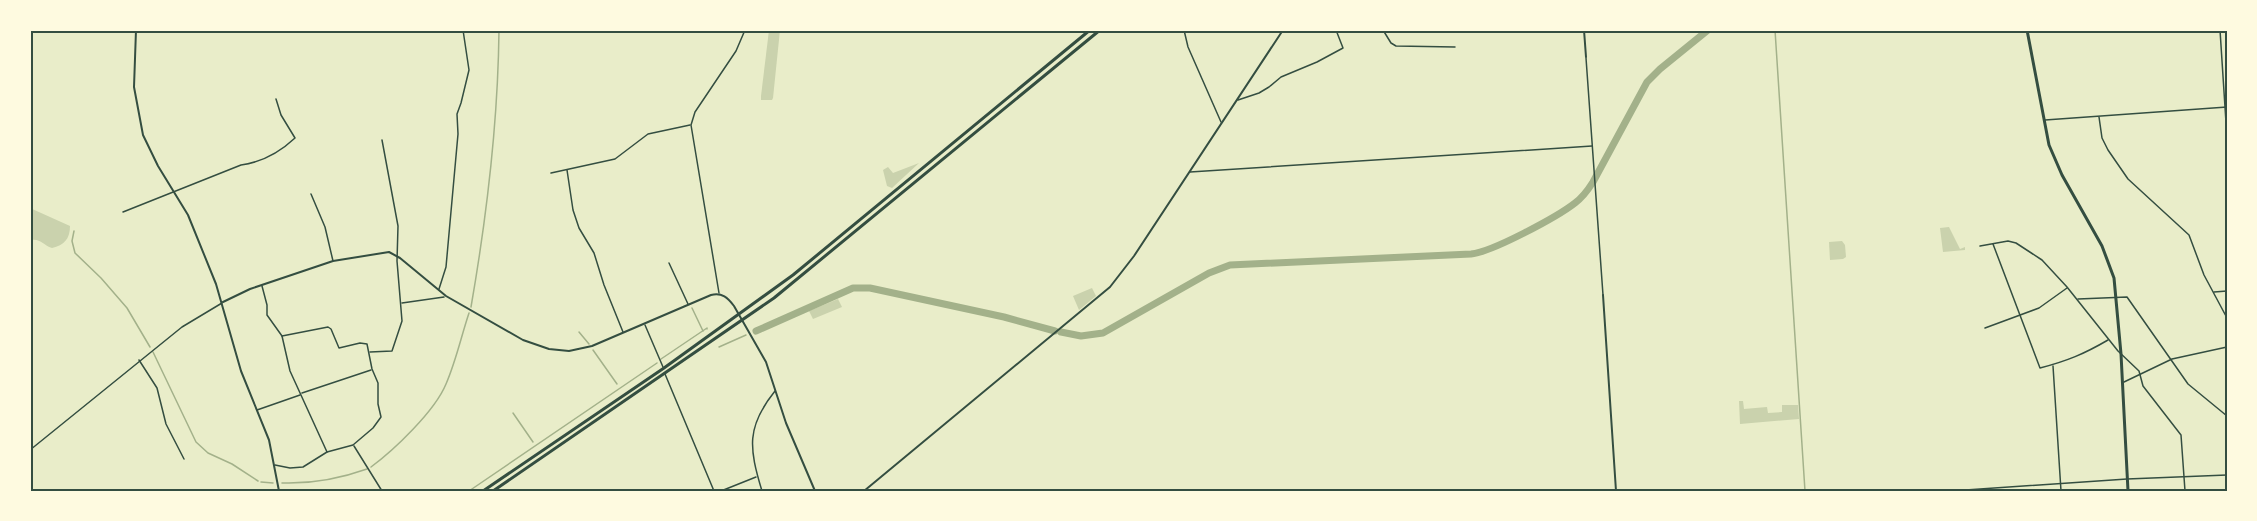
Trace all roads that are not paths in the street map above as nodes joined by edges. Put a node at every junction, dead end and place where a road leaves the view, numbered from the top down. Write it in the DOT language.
graph roads {
  1 [pos="136,30"];
  2 [pos="463,30"];
  3 [pos="745,30"];
  4 [pos="1090,30"];
  5 [pos="1100,30"];
  6 [pos="1184,30"];
  7 [pos="1283,30"];
  8 [pos="1336,30"];
  9 [pos="1383,30"];
  10 [pos="1584,30"];
  11 [pos="2028,30"];
  12 [pos="2220,30"];
  13 [pos="1455,47"];
  14 [pos="1586,57"];
  15 [pos="276,99"];
  16 [pos="1237,100"];
  17 [pos="2226,107"];
  18 [pos="2099,117"];
  19 [pos="2044,120"];
  20 [pos="1221,122"];
  21 [pos="691,125"];
  22 [pos="2227,138"];
  23 [pos="382,140"];
  24 [pos="1592,146"];
  25 [pos="567,170"];
  26 [pos="1189,172"];
  27 [pos="551,173"];
  28 [pos="175,191"];
  29 [pos="311,194"];
  30 [pos="123,212"];
  31 [pos="1993,244"];
  32 [pos="1980,246"];
  33 [pos="397,255"];
  34 [pos="333,261"];
  35 [pos="669,263"];
  36 [pos="261,285"];
  37 [pos="2067,288"];
  38 [pos="438,290"];
  39 [pos="2227,291"];
  40 [pos="2213,292"];
  41 [pos="719,294"];
  42 [pos="1603,295"];
  43 [pos="446,296"];
  44 [pos="2117,296"];
  45 [pos="2077,299"];
  46 [pos="223,302"];
  47 [pos="401,303"];
  48 [pos="688,305"];
  49 [pos="739,315"];
  50 [pos="2020,315"];
  51 [pos="2227,318"];
  52 [pos="742,321"];
  53 [pos="644,324"];
  54 [pos="1985,328"];
  55 [pos="624,333"];
  56 [pos="282,336"];
  57 [pos="2109,339"];
  58 [pos="2227,347"];
  59 [pos="369,352"];
  60 [pos="2121,354"];
  61 [pos="139,360"];
  62 [pos="2170,360"];
  63 [pos="2052,365"];
  64 [pos="664,368"];
  65 [pos="372,369"];
  66 [pos="2140,373"];
  67 [pos="664,374"];
  68 [pos="2123,382"];
  69 [pos="776,390"];
  70 [pos="301,394"];
  71 [pos="257,410"];
  72 [pos="2227,416"];
  73 [pos="353,445"];
  74 [pos="30,450"];
  75 [pos="327,452"];
  76 [pos="184,459"];
  77 [pos="275,465"];
  78 [pos="2227,475"];
  79 [pos="757,476"];
  80 [pos="2184,477"];
  81 [pos="2127,479"];
  82 [pos="2060,484"];
  83 [pos="1996,489"];
  84 [pos="279,491"];
  85 [pos="382,491"];
  86 [pos="483,491"];
  87 [pos="494,491"];
  88 [pos="714,491"];
  89 [pos="721,491"];
  90 [pos="762,491"];
  91 [pos="815,491"];
  92 [pos="864,491"];
  93 [pos="1616,491"];
  94 [pos="1951,491"];
  95 [pos="2061,491"];
  96 [pos="2128,491"];
  97 [pos="2185,491"];
  1 -- 28 [label="street"];
  2 -- 38 [label="street"];
  3 -- 21 [label="street"];
  4 -- 49 [label="main road"];
  5 -- 52 [label="main road"];
  6 -- 20 [label="street"];
  7 -- 16 [label="street"];
  8 -- 16 [label="street"];
  9 -- 13 [label="street"];
  10 -- 14 [label="street"];
  11 -- 19 [label="main road"];
  12 -- 17 [label="street"];
  14 -- 24 [label="street"];
  15 -- 28 [label="street"];
  16 -- 20 [label="street"];
  17 -- 18 [label="street"];
  17 -- 22 [label="street"];
  18 -- 19 [label="street"];
  18 -- 40 [label="street"];
  19 -- 44 [label="main road"];
  20 -- 26 [label="street"];
  21 -- 25 [label="street"];
  21 -- 41 [label="street"];
  23 -- 33 [label="street"];
  24 -- 26 [label="street"];
  24 -- 42 [label="street"];
  25 -- 27 [label="street"];
  25 -- 55 [label="street"];
  26 -- 92 [label="street"];
  28 -- 30 [label="street"];
  28 -- 46 [label="street"];
  29 -- 34 [label="street"];
  31 -- 32 [label="street"];
  31 -- 37 [label="street"];
  31 -- 50 [label="street"];
  33 -- 34 [label="street"];
  33 -- 38 [label="street"];
  33 -- 47 [label="street"];
  34 -- 36 [label="street"];
  35 -- 48 [label="street"];
  36 -- 46 [label="street"];
  36 -- 56 [label="street"];
  37 -- 45 [label="street"];
  37 -- 50 [label="street"];
  38 -- 43 [label="street"];
  39 -- 40 [label="street"];
  40 -- 51 [label="street"];
  41 -- 48 [label="street"];
  41 -- 49 [label="street"];
  42 -- 93 [label="street"];
  43 -- 47 [label="street"];
  43 -- 55 [label="street"];
  44 -- 45 [label="street"];
  44 -- 60 [label="main road"];
  44 -- 62 [label="street"];
  45 -- 57 [label="street"];
  46 -- 61 [label="street"];
  46 -- 71 [label="street"];
  47 -- 59 [label="street"];
  48 -- 53 [label="street"];
  49 -- 52 [label="street"];
  49 -- 64 [label="main road"];
  50 -- 54 [label="street"];
  50 -- 63 [label="street"];
  52 -- 67 [label="main road"];
  52 -- 69 [label="street"];
  53 -- 55 [label="street"];
  53 -- 64 [label="street"];
  56 -- 59 [label="street"];
  56 -- 70 [label="street"];
  57 -- 60 [label="street"];
  57 -- 63 [label="street"];
  58 -- 62 [label="street"];
  59 -- 65 [label="street"];
  60 -- 66 [label="street"];
  60 -- 68 [label="main road"];
  61 -- 74 [label="street"];
  61 -- 76 [label="street"];
  62 -- 66 [label="street"];
  62 -- 72 [label="street"];
  63 -- 82 [label="street"];
  64 -- 86 [label="main road"];
  65 -- 70 [label="street"];
  65 -- 73 [label="street"];
  66 -- 68 [label="street"];
  66 -- 80 [label="street"];
  67 -- 87 [label="main road"];
  67 -- 88 [label="street"];
  68 -- 81 [label="main road"];
  69 -- 79 [label="street"];
  69 -- 91 [label="street"];
  70 -- 71 [label="street"];
  70 -- 75 [label="street"];
  71 -- 77 [label="street"];
  73 -- 75 [label="street"];
  73 -- 85 [label="street"];
  75 -- 77 [label="street"];
  77 -- 84 [label="street"];
  78 -- 80 [label="street"];
  79 -- 89 [label="street"];
  79 -- 90 [label="street"];
  80 -- 81 [label="street"];
  80 -- 97 [label="street"];
  81 -- 82 [label="street"];
  81 -- 96 [label="main road"];
  82 -- 83 [label="street"];
  82 -- 95 [label="street"];
  83 -- 94 [label="street"];
}
